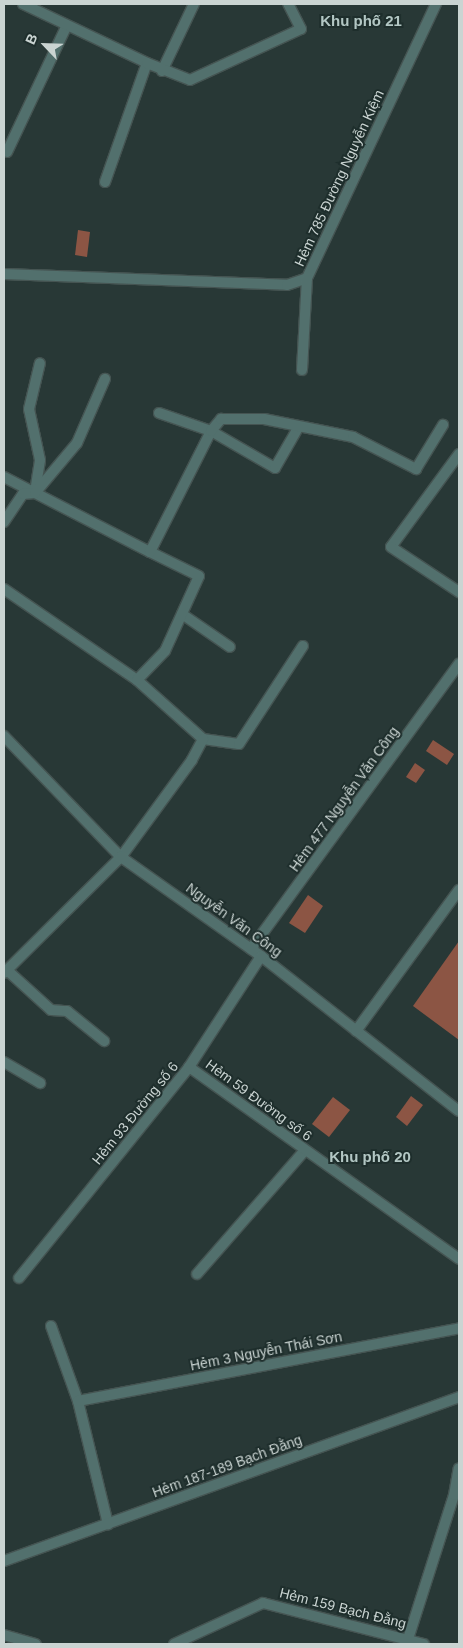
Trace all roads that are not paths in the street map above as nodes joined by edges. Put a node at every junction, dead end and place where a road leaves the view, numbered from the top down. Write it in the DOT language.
graph roads {
  1 [pos="23,4"];
  2 [pos="194,4"];
  3 [pos="288,4"];
  4 [pos="436,4"];
  5 [pos="67,25"];
  6 [pos="147,63"];
  7 [pos="162,71"];
  8 [pos="7,152"];
  9 [pos="106,182"];
  10 [pos="4,274"];
  11 [pos="307,278"];
  12 [pos="40,364"];
  13 [pos="302,370"];
  14 [pos="105,379"];
  15 [pos="159,413"];
  16 [pos="443,424"];
  17 [pos="298,428"];
  18 [pos="210,431"];
  19 [pos="459,454"];
  20 [pos="4,477"];
  21 [pos="35,493"];
  22 [pos="4,522"];
  23 [pos="150,552"];
  24 [pos="4,589"];
  25 [pos="459,592"];
  26 [pos="182,614"];
  27 [pos="303,646"];
  28 [pos="230,647"];
  29 [pos="459,664"];
  30 [pos="136,680"];
  31 [pos="4,736"];
  32 [pos="203,739"];
  33 [pos="121,857"];
  34 [pos="459,890"];
  35 [pos="252,949"];
  36 [pos="262,956"];
  37 [pos="6,972"];
  38 [pos="356,1031"];
  39 [pos="104,1041"];
  40 [pos="4,1062"];
  41 [pos="190,1067"];
  42 [pos="40,1083"];
  43 [pos="459,1110"];
  44 [pos="305,1150"];
  45 [pos="459,1259"];
  46 [pos="196,1274"];
  47 [pos="19,1278"];
  48 [pos="51,1326"];
  49 [pos="459,1328"];
  50 [pos="459,1397"];
  51 [pos="78,1401"];
  52 [pos="459,1468"];
  53 [pos="457,1496"];
  54 [pos="108,1524"];
  55 [pos="4,1561"];
  56 [pos="4,1635"];
  57 [pos="408,1639"];
  58 [pos="30,1644"];
  59 [pos="174,1644"];
  60 [pos="424,1644"];
  1 -- 5 [label="street"];
  2 -- 7 [label="street"];
  3 -- 7 [label="street"];
  4 -- 11 [label="street, Hẻm 785 Đường Nguyễn Kiệm"];
  5 -- 6 [label="street"];
  5 -- 8 [label="street"];
  6 -- 7 [label="street"];
  6 -- 9 [label="street"];
  10 -- 11 [label="street, Hẻm 785 Đường Nguyễn Kiệm"];
  11 -- 13 [label="street"];
  12 -- 21 [label="street"];
  14 -- 21 [label="street"];
  15 -- 18 [label="street"];
  16 -- 17 [label="street"];
  17 -- 18 [label="street"];
  17 -- 18 [label="street"];
  18 -- 23 [label="street"];
  19 -- 25 [label="street"];
  20 -- 21 [label="street"];
  21 -- 22 [label="street"];
  21 -- 23 [label="street"];
  23 -- 26 [label="street"];
  24 -- 30 [label="street"];
  26 -- 28 [label="street"];
  26 -- 30 [label="street"];
  27 -- 32 [label="street"];
  29 -- 35 [label="street, Hẻm 477 Nguyễn Văn Công"];
  30 -- 32 [label="street"];
  31 -- 33 [label="street, Nguyễn Văn Công"];
  32 -- 33 [label="street"];
  33 -- 35 [label="street, Nguyễn Văn Công"];
  33 -- 37 [label="street"];
  34 -- 38 [label="street"];
  35 -- 36 [label="street, Nguyễn Văn Công"];
  36 -- 38 [label="street, Nguyễn Văn Công"];
  36 -- 41 [label="street, Hẻm 93 Đường số 6"];
  37 -- 39 [label="street"];
  38 -- 43 [label="street, Nguyễn Văn Công"];
  40 -- 42 [label="street"];
  41 -- 44 [label="street, Hẻm 59 Đường số 6"];
  41 -- 47 [label="street, Hẻm 93 Đường số 6"];
  44 -- 45 [label="street, Hẻm 59 Đường số 6"];
  44 -- 46 [label="street"];
  48 -- 51 [label="street"];
  49 -- 51 [label="street, Hẻm 3 Nguyễn Thái Sơn"];
  50 -- 54 [label="street, Hẻm 187-189 Bạch Đằng"];
  51 -- 54 [label="street"];
  52 -- 53 [label="street"];
  53 -- 57 [label="street"];
  54 -- 55 [label="street, Hẻm 187-189 Bạch Đằng"];
  56 -- 58 [label="street"];
  57 -- 59 [label="street, Hẻm 159 Bạch Đằng"];
  57 -- 60 [label="street, Hẻm 159 Bạch Đằng"];
}
